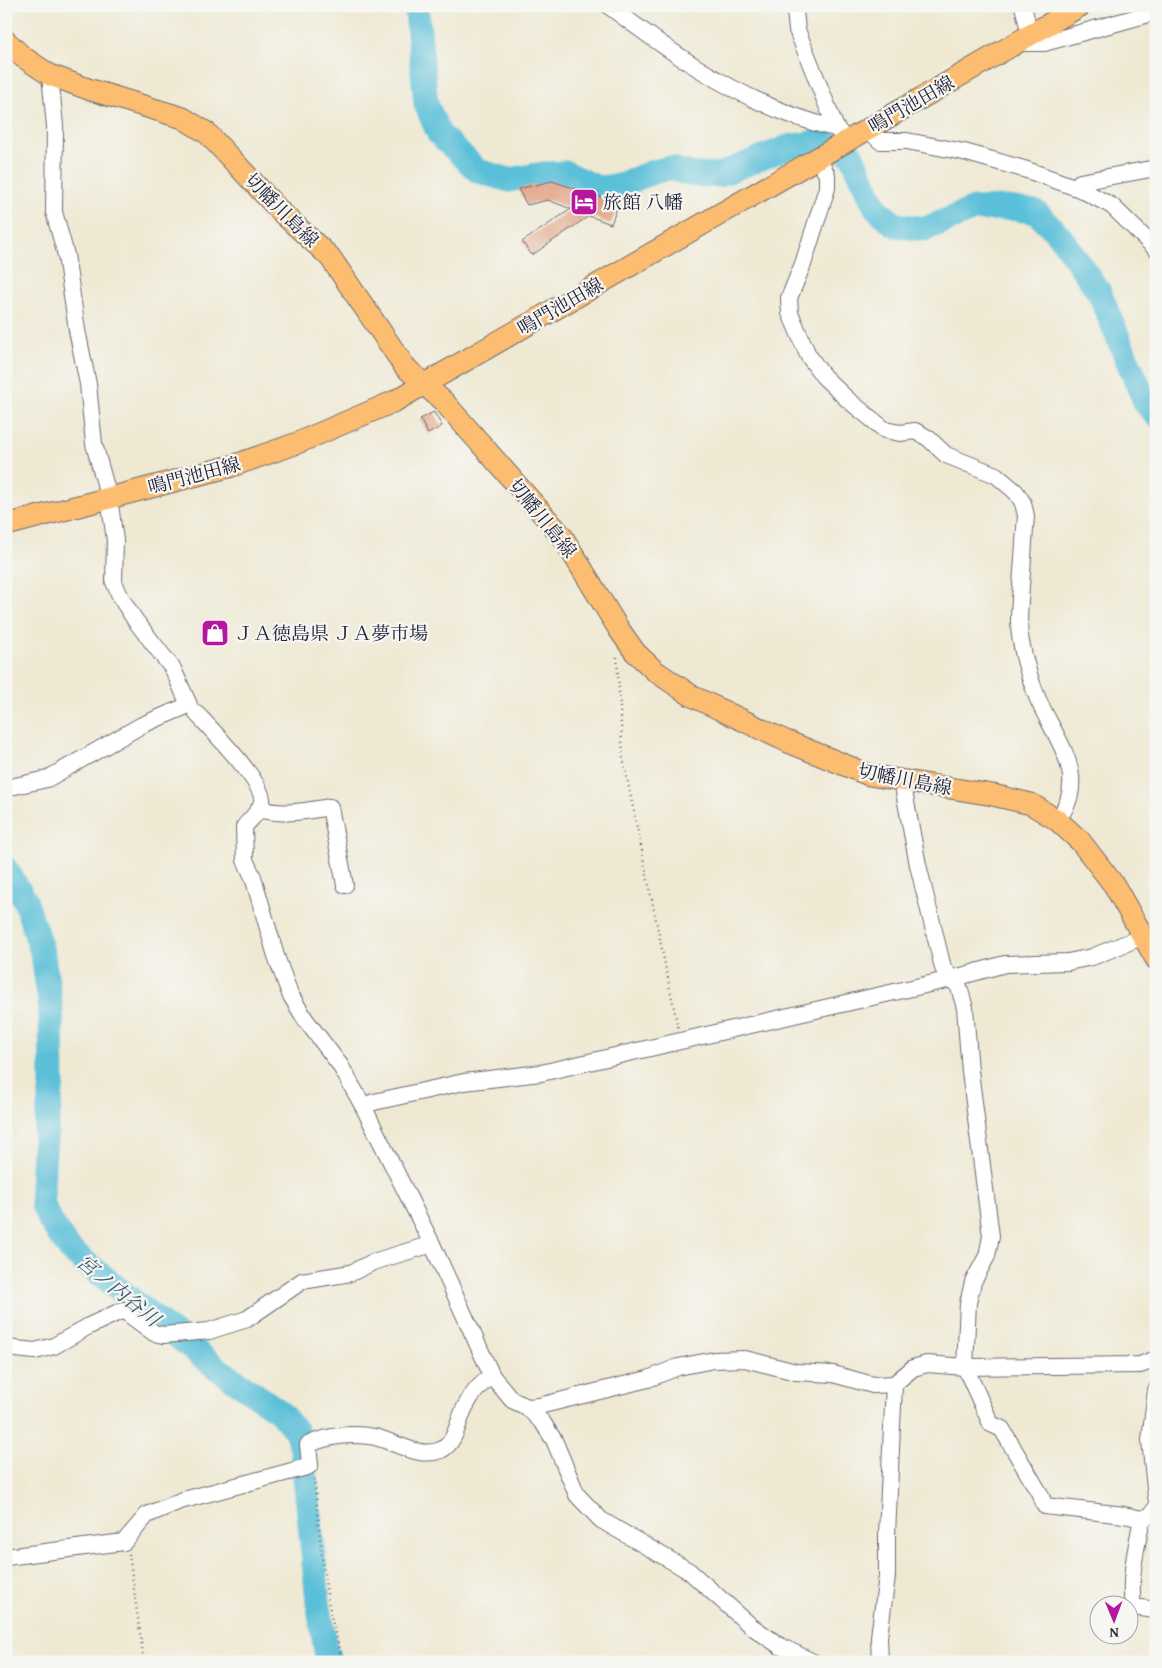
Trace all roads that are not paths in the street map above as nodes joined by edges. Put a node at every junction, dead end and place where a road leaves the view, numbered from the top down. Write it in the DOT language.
graph roads {
  1 [pos="609,6"];
  2 [pos="797,6"];
  3 [pos="1023,6"];
  4 [pos="1080,6"];
  5 [pos="1156,12"];
  6 [pos="1024,39"];
  7 [pos="6,41"];
  8 [pos="50,75"];
  9 [pos="868,130"];
  10 [pos="834,145"];
  11 [pos="1156,168"];
  12 [pos="1080,189"];
  13 [pos="1156,249"];
  14 [pos="424,384"];
  15 [pos="109,498"];
  16 [pos="6,526"];
  17 [pos="197,714"];
  18 [pos="902,781"];
  19 [pos="6,788"];
  20 [pos="259,809"];
  21 [pos="1057,820"];
  22 [pos="345,885"];
  23 [pos="1144,936"];
  24 [pos="1156,959"];
  25 [pos="951,979"];
  26 [pos="362,1106"];
  27 [pos="432,1244"];
  28 [pos="6,1348"];
  29 [pos="1155,1361"];
  30 [pos="965,1367"];
  31 [pos="492,1376"];
  32 [pos="894,1384"];
  33 [pos="1156,1390"];
  34 [pos="527,1407"];
  35 [pos="1155,1487"];
  36 [pos="1156,1508"];
  37 [pos="1142,1519"];
  38 [pos="6,1557"];
  39 [pos="1156,1610"];
  40 [pos="813,1662"];
  41 [pos="880,1662"];
  1 -- 10 [label="street"];
  2 -- 10 [label="street"];
  3 -- 6 [label="street"];
  4 -- 6 [label="main road, 鳴門池田線"];
  5 -- 6 [label="street"];
  6 -- 9 [label="main road, 鳴門池田線"];
  7 -- 8 [label="main road, 切幡川島線"];
  8 -- 14 [label="main road, 切幡川島線"];
  8 -- 15 [label="street"];
  9 -- 10 [label="main road, 鳴門池田線"];
  9 -- 12 [label="street"];
  10 -- 14 [label="main road, 鳴門池田線"];
  10 -- 21 [label="street"];
  11 -- 12 [label="street"];
  12 -- 13 [label="street"];
  14 -- 15 [label="main road, 鳴門池田線"];
  14 -- 18 [label="main road, 切幡川島線"];
  15 -- 16 [label="main road, 鳴門池田線"];
  15 -- 19 [label="street"];
  17 -- 20 [label="street"];
  18 -- 21 [label="main road, 切幡川島線"];
  18 -- 25 [label="street"];
  20 -- 22 [label="street"];
  20 -- 26 [label="street"];
  21 -- 23 [label="main road, 切幡川島線"];
  23 -- 24 [label="main road, 切幡川島線"];
  23 -- 25 [label="street"];
  25 -- 26 [label="street"];
  25 -- 30 [label="street"];
  26 -- 27 [label="street"];
  27 -- 28 [label="street"];
  27 -- 31 [label="street"];
  29 -- 30 [label="street"];
  30 -- 32 [label="street"];
  30 -- 37 [label="street"];
  31 -- 34 [label="street"];
  31 -- 38 [label="street"];
  32 -- 34 [label="street"];
  32 -- 41 [label="street"];
  33 -- 35 [label="street"];
  34 -- 40 [label="street"];
  36 -- 37 [label="street"];
  37 -- 39 [label="street"];
}
